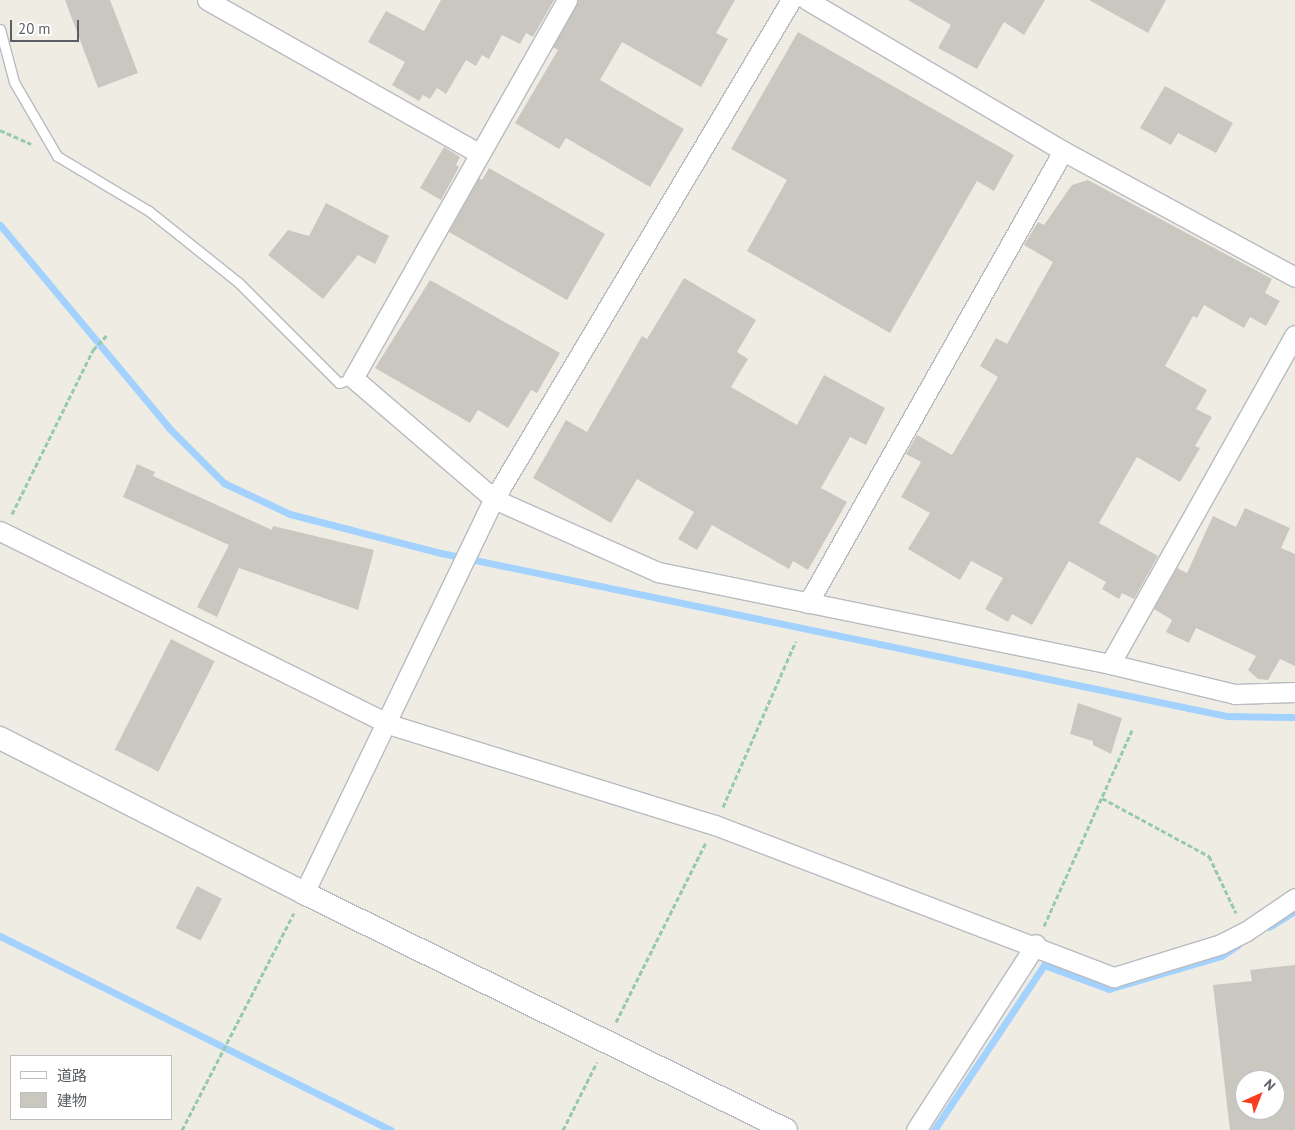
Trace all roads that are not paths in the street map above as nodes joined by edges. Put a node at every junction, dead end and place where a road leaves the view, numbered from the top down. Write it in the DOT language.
graph roads {
  1 [pos="207,0"];
  2 [pos="567,0"];
  3 [pos="791,0"];
  4 [pos="807,0"];
  5 [pos="0,29"];
  6 [pos="1063,151"];
  7 [pos="480,154"];
  8 [pos="1295,277"];
  9 [pos="1295,336"];
  10 [pos="353,378"];
  11 [pos="494,499"];
  12 [pos="2,532"];
  13 [pos="808,603"];
  14 [pos="1110,664"];
  15 [pos="1295,692"];
  16 [pos="388,724"];
  17 [pos="0,738"];
  18 [pos="304,893"];
  19 [pos="1295,898"];
  20 [pos="1036,944"];
  21 [pos="786,1130"];
  22 [pos="916,1130"];
  1 -- 7 [label="street"];
  2 -- 7 [label="street"];
  3 -- 11 [label="street"];
  4 -- 6 [label="street"];
  5 -- 10 [label="lane"];
  6 -- 8 [label="street"];
  6 -- 13 [label="street"];
  7 -- 10 [label="street"];
  9 -- 14 [label="street"];
  10 -- 11 [label="street"];
  11 -- 13 [label="street"];
  11 -- 16 [label="street"];
  12 -- 16 [label="street"];
  13 -- 14 [label="street"];
  14 -- 15 [label="street"];
  16 -- 18 [label="street"];
  16 -- 20 [label="street"];
  17 -- 18 [label="street"];
  18 -- 21 [label="street"];
  19 -- 20 [label="street"];
  20 -- 22 [label="street"];
}
